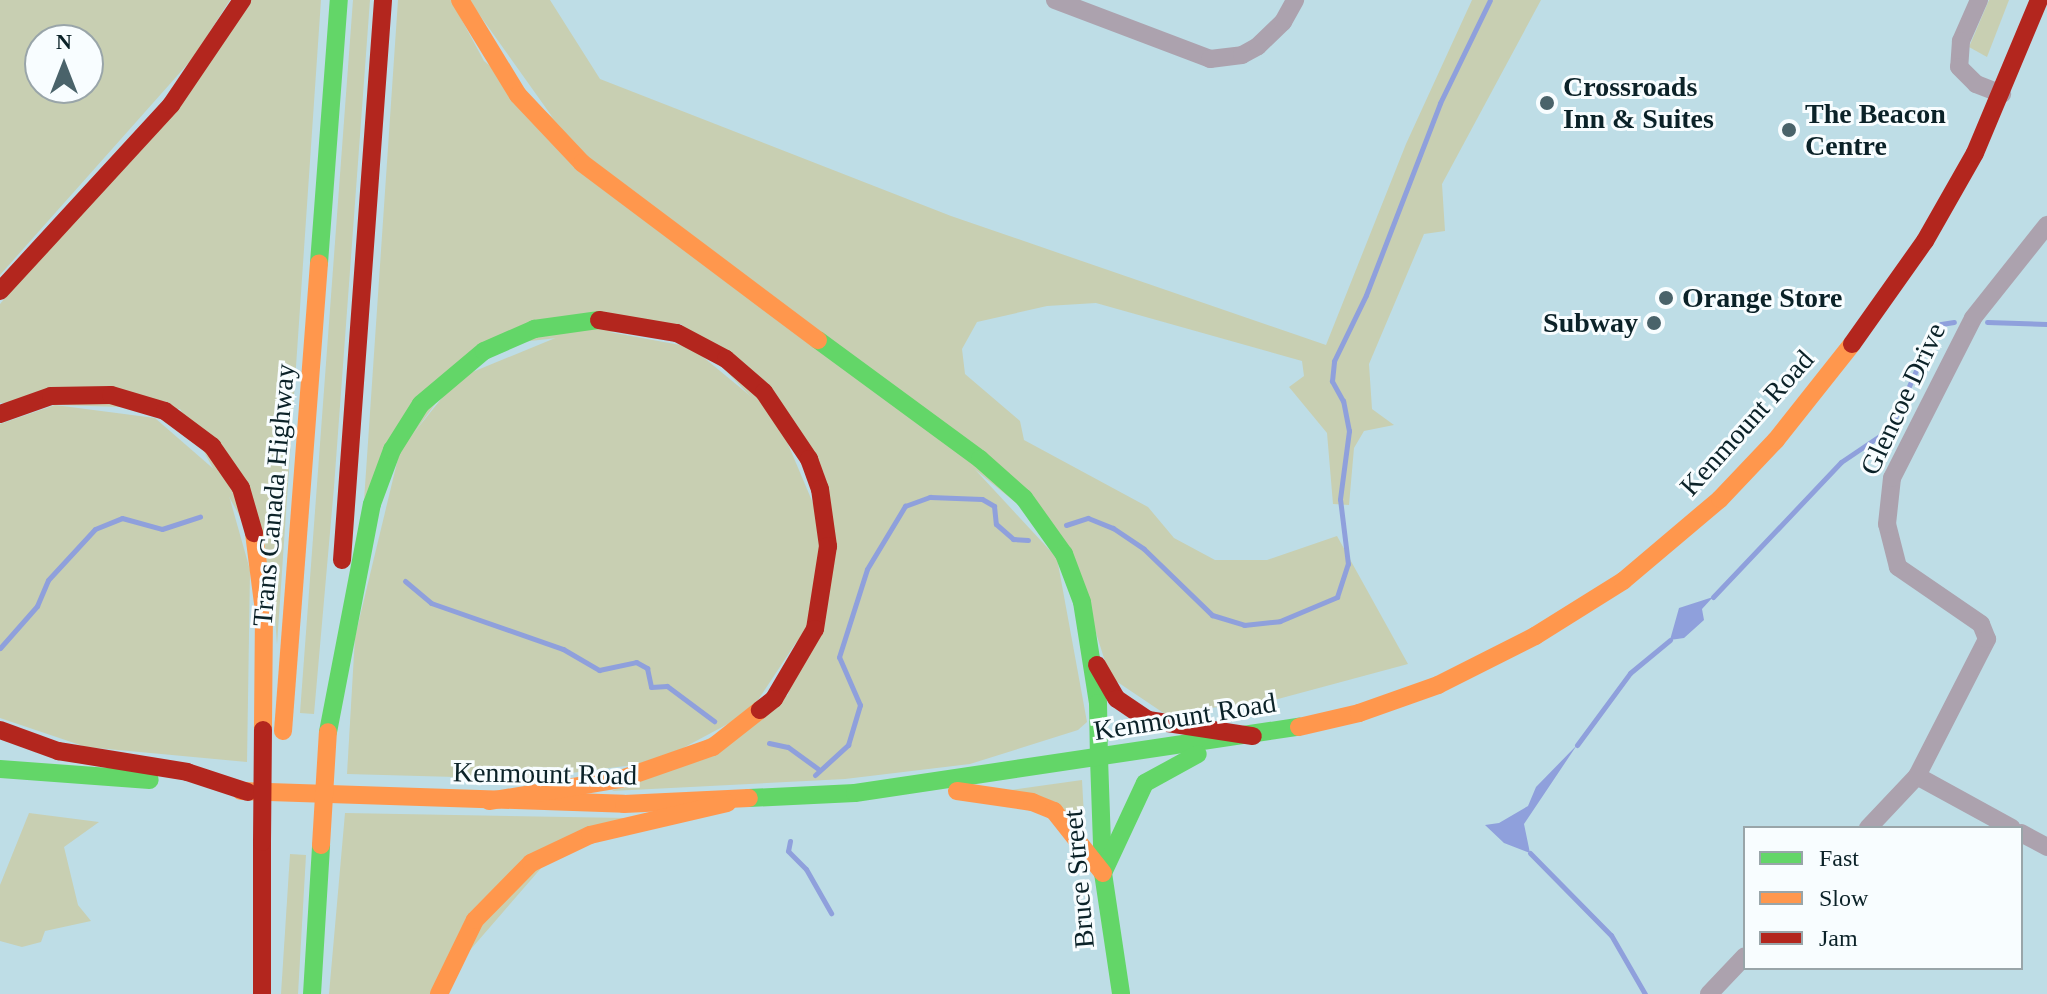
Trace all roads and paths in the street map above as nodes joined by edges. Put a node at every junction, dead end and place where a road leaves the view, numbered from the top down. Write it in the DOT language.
graph roads {
  1 [pos="242,0"];
  2 [pos="339,0"];
  3 [pos="383,0"];
  4 [pos="460,0"];
  5 [pos="1055,0"];
  6 [pos="1295,0"];
  7 [pos="1979,0"];
  8 [pos="2039,0"];
  9 [pos="2002,94"];
  10 [pos="2047,225"];
  11 [pos="0,291"];
  12 [pos="0,414"];
  13 [pos="1091,654"];
  14 [pos="0,730"];
  15 [pos="328,732"];
  16 [pos="1253,736"];
  17 [pos="1099,758"];
  18 [pos="0,769"];
  19 [pos="1917,776"];
  20 [pos="923,786"];
  21 [pos="248,792"];
  22 [pos="489,801"];
  23 [pos="727,803"];
  24 [pos="1870,826"];
  25 [pos="2008,826"];
  26 [pos="2023,834"];
  27 [pos="270,843"];
  28 [pos="2047,847"];
  29 [pos="1103,873"];
  30 [pos="1743,958"];
  31 [pos="264,994"];
  32 [pos="312,994"];
  33 [pos="439,994"];
  34 [pos="1121,994"];
  35 [pos="1709,994"];
  1 -- 11 [label="main road"];
  2 -- 27 [label="main road, Trans Canada Highway"];
  3 -- 15 [label="main road"];
  4 -- 13 [label="main road"];
  5 -- 6 [label="street"];
  7 -- 9 [label="street"];
  8 -- 9 [label="main road, Kenmount Road"];
  9 -- 16 [label="main road, Kenmount Road"];
  10 -- 19 [label="street, Glencoe Drive"];
  12 -- 27 [label="main road, bridge"];
  13 -- 16 [label="main road"];
  13 -- 17 [label="main road, Bruce Street"];
  14 -- 21 [label="main road"];
  15 -- 22 [label="main road"];
  15 -- 32 [label="main road, bridge"];
  16 -- 17 [label="main road, Kenmount Road"];
  16 -- 29 [label="main road"];
  17 -- 20 [label="main road, Kenmount Road"];
  17 -- 29 [label="main road, Bruce Street"];
  18 -- 21 [label="main road, Kenmount Road"];
  19 -- 24 [label="street, Glencoe Drive"];
  19 -- 25 [label="street"];
  20 -- 23 [label="main road, Kenmount Road"];
  20 -- 29 [label="main road"];
  21 -- 22 [label="main road, Kenmount Road"];
  22 -- 23 [label="main road, Kenmount Road"];
  23 -- 33 [label="main road"];
  26 -- 28 [label="street"];
  27 -- 31 [label="main road, Trans Canada Highway"];
  29 -- 34 [label="main road, Bruce Street"];
  30 -- 35 [label="street"];
}
